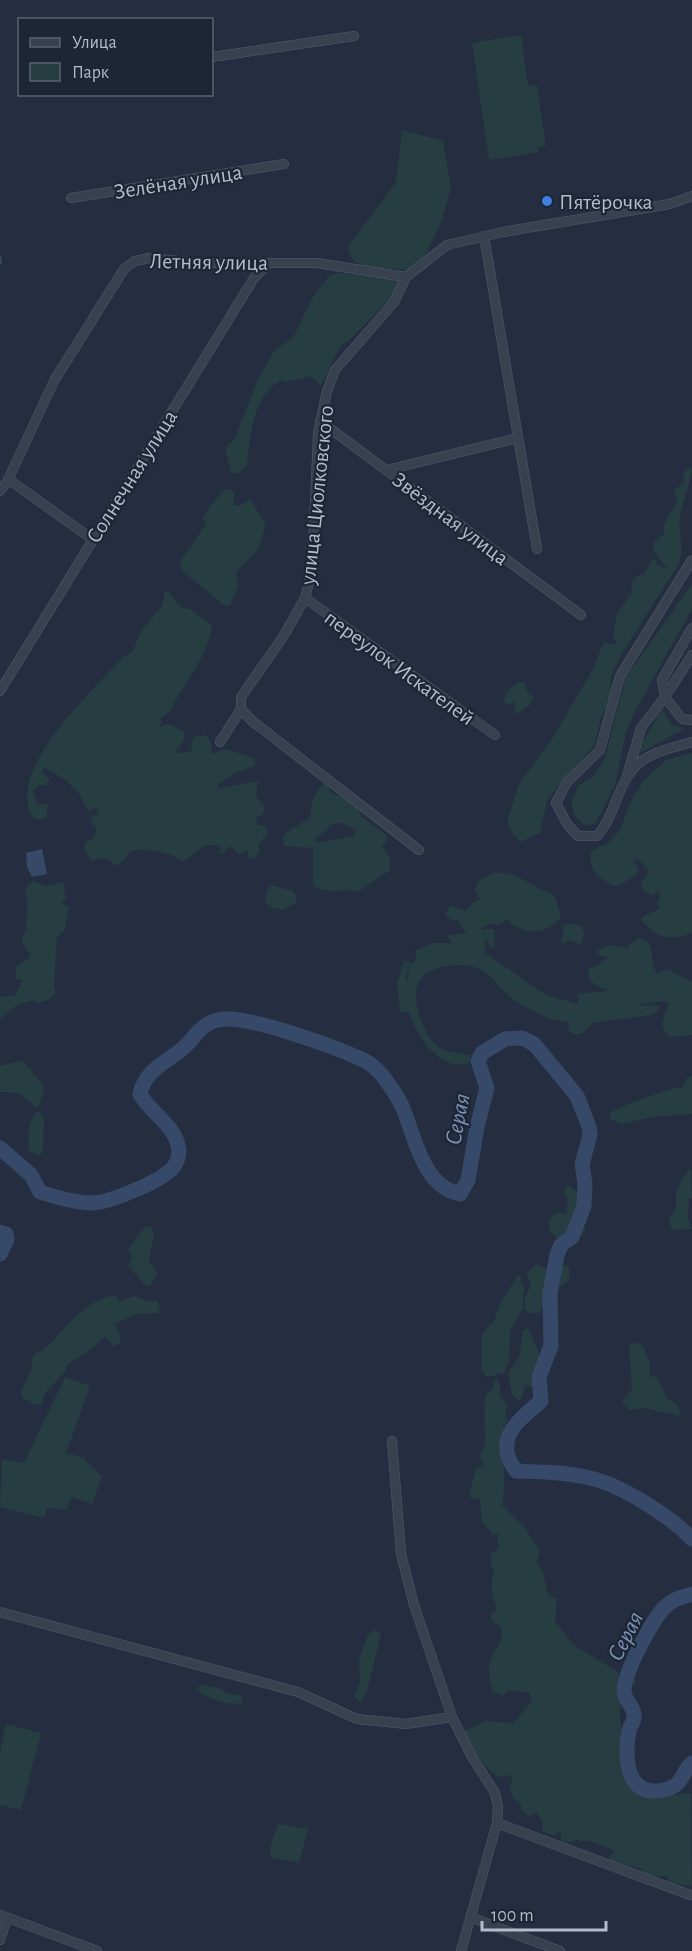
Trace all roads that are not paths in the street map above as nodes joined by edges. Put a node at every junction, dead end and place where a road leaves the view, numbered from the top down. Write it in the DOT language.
graph roads {
  1 [pos="354,36"];
  2 [pos="213,57"];
  3 [pos="284,164"];
  4 [pos="692,196"];
  5 [pos="71,198"];
  6 [pos="484,236"];
  7 [pos="268,264"];
  8 [pos="406,277"];
  9 [pos="320,421"];
  10 [pos="518,438"];
  11 [pos="387,470"];
  12 [pos="8,479"];
  13 [pos="0,491"];
  14 [pos="92,539"];
  15 [pos="537,549"];
  16 [pos="692,560"];
  17 [pos="305,598"];
  18 [pos="581,615"];
  19 [pos="692,628"];
  20 [pos="692,655"];
  21 [pos="0,692"];
  22 [pos="665,698"];
  23 [pos="242,710"];
  24 [pos="692,720"];
  25 [pos="495,735"];
  26 [pos="220,741"];
  27 [pos="692,741"];
  28 [pos="627,778"];
  29 [pos="418,850"];
  30 [pos="392,1441"];
  31 [pos="0,1612"];
  32 [pos="452,1718"];
  33 [pos="497,1823"];
  34 [pos="690,1894"];
  35 [pos="3,1916"];
  36 [pos="470,1917"];
  37 [pos="0,1940"];
  38 [pos="97,1951"];
  39 [pos="461,1951"];
  40 [pos="560,1951"];
  1 -- 2 [label="street"];
  3 -- 5 [label="street, Зелёная улица"];
  4 -- 6 [label="street"];
  6 -- 8 [label="street"];
  6 -- 10 [label="street"];
  7 -- 8 [label="street, Летняя улица"];
  7 -- 12 [label="street, Летняя улица"];
  7 -- 14 [label="street, Солнечная улица"];
  8 -- 9 [label="street, улица Циолковского"];
  9 -- 11 [label="street, Звёздная улица"];
  9 -- 17 [label="street, улица Циолковского"];
  10 -- 11 [label="street"];
  10 -- 15 [label="street"];
  11 -- 18 [label="street, Звёздная улица"];
  12 -- 13 [label="street, Летняя улица"];
  12 -- 14 [label="street"];
  14 -- 21 [label="street, Солнечная улица"];
  16 -- 28 [label="street"];
  17 -- 23 [label="street, улица Циолковского"];
  17 -- 25 [label="street, переулок Искателей"];
  19 -- 22 [label="street"];
  20 -- 22 [label="street"];
  22 -- 24 [label="street"];
  22 -- 28 [label="street"];
  23 -- 26 [label="street, улица Циолковского"];
  23 -- 29 [label="street"];
  27 -- 28 [label="street"];
  30 -- 32 [label="street"];
  31 -- 32 [label="street"];
  32 -- 33 [label="street"];
  33 -- 34 [label="street"];
  33 -- 36 [label="street"];
  35 -- 37 [label="street"];
  35 -- 38 [label="street"];
  36 -- 39 [label="street"];
  36 -- 40 [label="street"];
}
